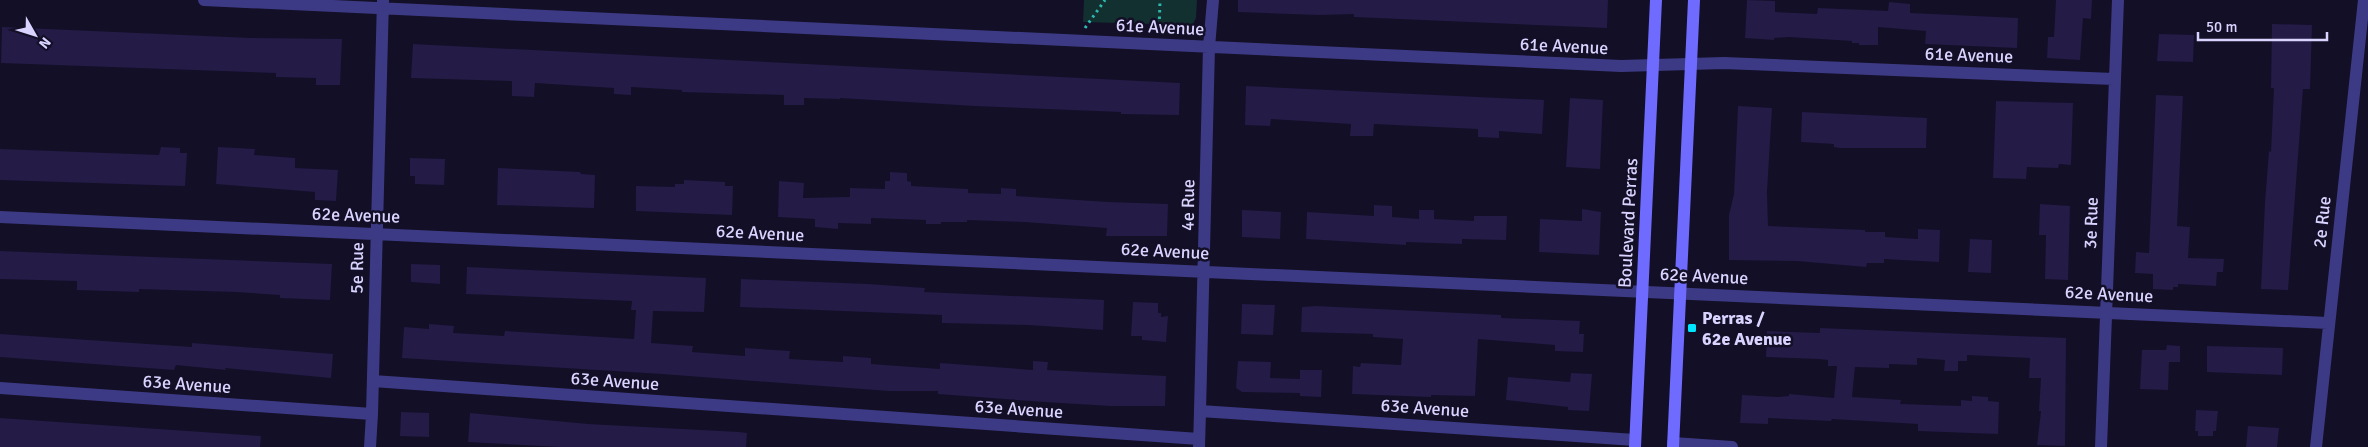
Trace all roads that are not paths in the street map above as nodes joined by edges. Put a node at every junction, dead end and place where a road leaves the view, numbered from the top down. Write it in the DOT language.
graph roads {
  1 [pos="204,0"];
  2 [pos="1213,0"];
  3 [pos="1656,0"];
  4 [pos="1694,0"];
  5 [pos="2118,0"];
  6 [pos="2364,0"];
  7 [pos="383,4"];
  8 [pos="1209,47"];
  9 [pos="1691,65"];
  10 [pos="1652,67"];
  11 [pos="2114,79"];
  12 [pos="0,217"];
  13 [pos="375,233"];
  14 [pos="1204,270"];
  15 [pos="1642,290"];
  16 [pos="1680,292"];
  17 [pos="2106,312"];
  18 [pos="2328,323"];
  19 [pos="373,381"];
  20 [pos="0,388"];
  21 [pos="1200,411"];
  22 [pos="372,414"];
  23 [pos="1199,443"];
  24 [pos="1635,444"];
  25 [pos="1673,445"];
  26 [pos="370,447"];
  27 [pos="1732,447"];
  28 [pos="2101,447"];
  29 [pos="2316,447"];
  1 -- 7 [label="street, 61e Avenue"];
  2 -- 8 [label="street, 4e Rue"];
  3 -- 10 [label="main road, Boulevard Perras"];
  4 -- 9 [label="main road"];
  5 -- 11 [label="street, 3e Rue"];
  6 -- 18 [label="street, 2e Rue"];
  7 -- 8 [label="street, 61e Avenue"];
  7 -- 13 [label="street, 5e Rue"];
  8 -- 10 [label="street, 61e Avenue"];
  8 -- 14 [label="street, 4e Rue"];
  9 -- 10 [label="street, 61e Avenue"];
  9 -- 11 [label="street, 61e Avenue"];
  9 -- 16 [label="main road"];
  10 -- 15 [label="main road, Boulevard Perras"];
  11 -- 17 [label="street, 3e Rue"];
  12 -- 13 [label="street, 62e Avenue"];
  13 -- 14 [label="street, 62e Avenue"];
  13 -- 19 [label="street, 5e Rue"];
  14 -- 15 [label="street, 62e Avenue"];
  14 -- 21 [label="street, 4e Rue"];
  15 -- 16 [label="street, 62e Avenue"];
  15 -- 24 [label="main road, Boulevard Perras"];
  16 -- 17 [label="street, 62e Avenue"];
  16 -- 25 [label="main road"];
  17 -- 18 [label="street, 62e Avenue"];
  17 -- 28 [label="street, 3e Rue"];
  18 -- 29 [label="street, 2e Rue"];
  19 -- 22 [label="street, 5e Rue"];
  19 -- 23 [label="street, 63e Avenue"];
  20 -- 22 [label="street, 63e Avenue"];
  21 -- 23 [label="street, 63e Avenue"];
  21 -- 24 [label="street, 63e Avenue"];
  22 -- 26 [label="street, 5e Rue"];
  25 -- 27 [label="street"];
}
